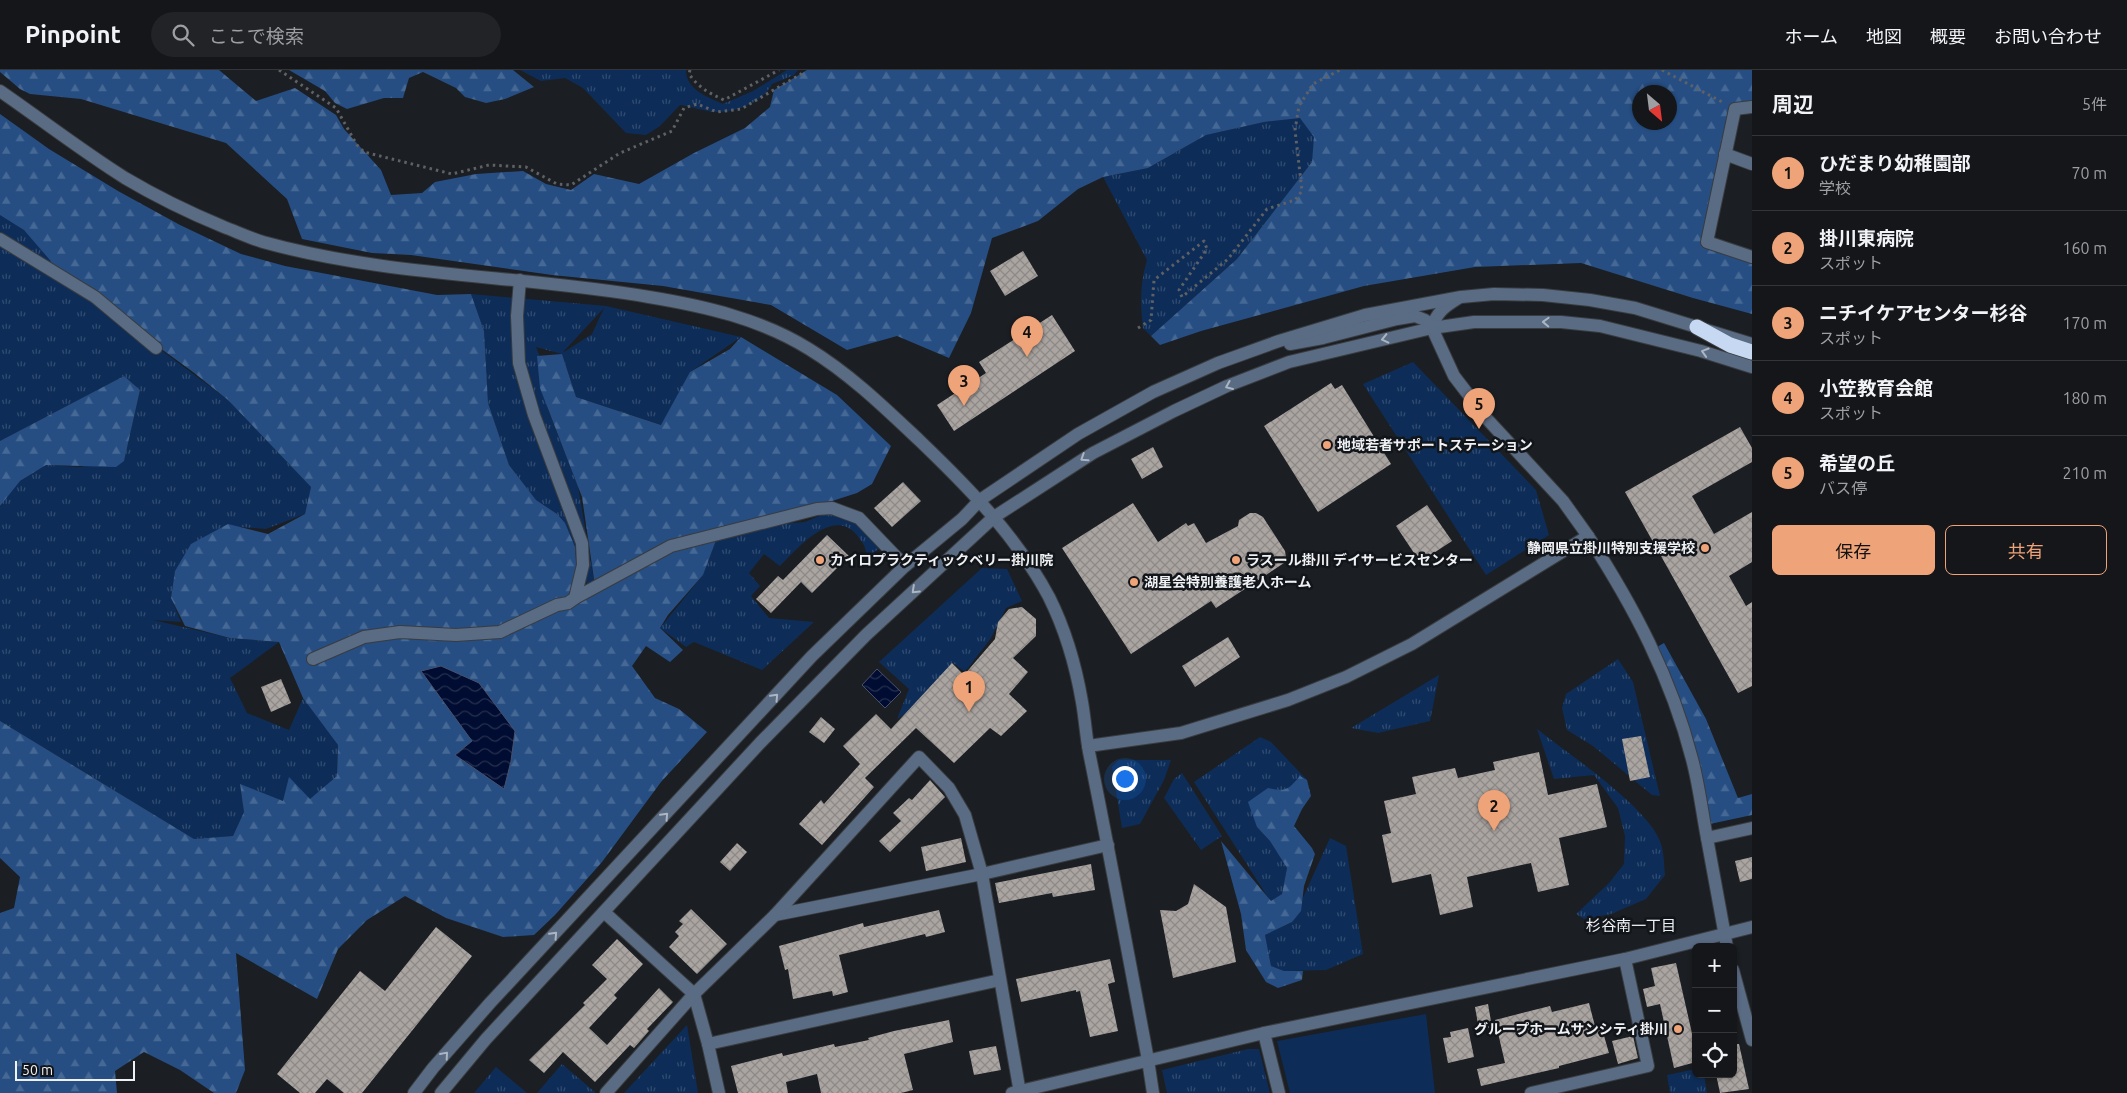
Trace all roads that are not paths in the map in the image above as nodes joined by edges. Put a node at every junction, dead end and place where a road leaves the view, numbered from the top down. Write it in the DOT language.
graph roads {
  1 [pos="0,91"];
  2 [pos="1752,108"];
  3 [pos="1725,154"];
  4 [pos="1752,164"];
  5 [pos="0,239"];
  6 [pos="1752,257"];
  7 [pos="520,280"];
  8 [pos="1461,297"];
  9 [pos="1697,327"];
  10 [pos="1432,328"];
  11 [pos="1752,344"];
  12 [pos="156,348"];
  13 [pos="1253,350"];
  14 [pos="1752,352"];
  15 [pos="1752,367"];
  16 [pos="980,500"];
  17 [pos="994,517"];
  18 [pos="1588,536"];
  19 [pos="905,566"];
  20 [pos="575,598"];
  21 [pos="313,659"];
  22 [pos="1088,746"];
  23 [pos="1752,828"];
  24 [pos="1707,838"];
  25 [pos="1108,845"];
  26 [pos="982,874"];
  27 [pos="604,912"];
  28 [pos="775,915"];
  29 [pos="1752,927"];
  30 [pos="1723,933"];
  31 [pos="1726,943"];
  32 [pos="1625,959"];
  33 [pos="1000,980"];
  34 [pos="1737,985"];
  35 [pos="694,994"];
  36 [pos="1264,1033"];
  37 [pos="1752,1040"];
  38 [pos="708,1044"];
  39 [pos="1148,1060"];
  40 [pos="1017,1092"];
  41 [pos="414,1093"];
  42 [pos="441,1093"];
  43 [pos="606,1093"];
  44 [pos="718,1093"];
  45 [pos="1152,1093"];
  46 [pos="1279,1093"];
  47 [pos="1531,1093"];
  1 -- 7 [label="street"];
  2 -- 3 [label="street"];
  3 -- 4 [label="street"];
  3 -- 6 [label="street"];
  5 -- 12 [label="street"];
  7 -- 16 [label="street"];
  7 -- 20 [label="street"];
  8 -- 9 [label="street"];
  8 -- 10 [label="street"];
  8 -- 13 [label="street"];
  9 -- 11 [label="street"];
  9 -- 14 [label="highway"];
  10 -- 13 [label="street"];
  15 -- 10 [label="street, one-way"];
  10 -- 17 [label="street, one-way"];
  10 -- 18 [label="street"];
  13 -- 16 [label="street"];
  16 -- 17 [label="street"];
  16 -- 19 [label="street"];
  17 -- 22 [label="street"];
  17 -- 27 [label="street, one-way"];
  18 -- 22 [label="street"];
  18 -- 24 [label="street"];
  19 -- 20 [label="street"];
  41 -- 19 [label="street, one-way"];
  20 -- 21 [label="street"];
  22 -- 25 [label="street"];
  23 -- 24 [label="street"];
  24 -- 30 [label="street"];
  25 -- 26 [label="street"];
  25 -- 39 [label="street"];
  26 -- 28 [label="street"];
  26 -- 28 [label="street"];
  26 -- 33 [label="street"];
  27 -- 35 [label="street"];
  27 -- 42 [label="street"];
  28 -- 35 [label="street"];
  29 -- 30 [label="street"];
  30 -- 31 [label="street"];
  30 -- 32 [label="street"];
  32 -- 36 [label="street"];
  32 -- 47 [label="street"];
  33 -- 38 [label="street"];
  33 -- 40 [label="street"];
  34 -- 37 [label="street"];
  35 -- 38 [label="street"];
  35 -- 43 [label="street"];
  36 -- 39 [label="street"];
  36 -- 46 [label="street"];
  38 -- 44 [label="street"];
  39 -- 40 [label="street"];
  39 -- 45 [label="street"];
}
